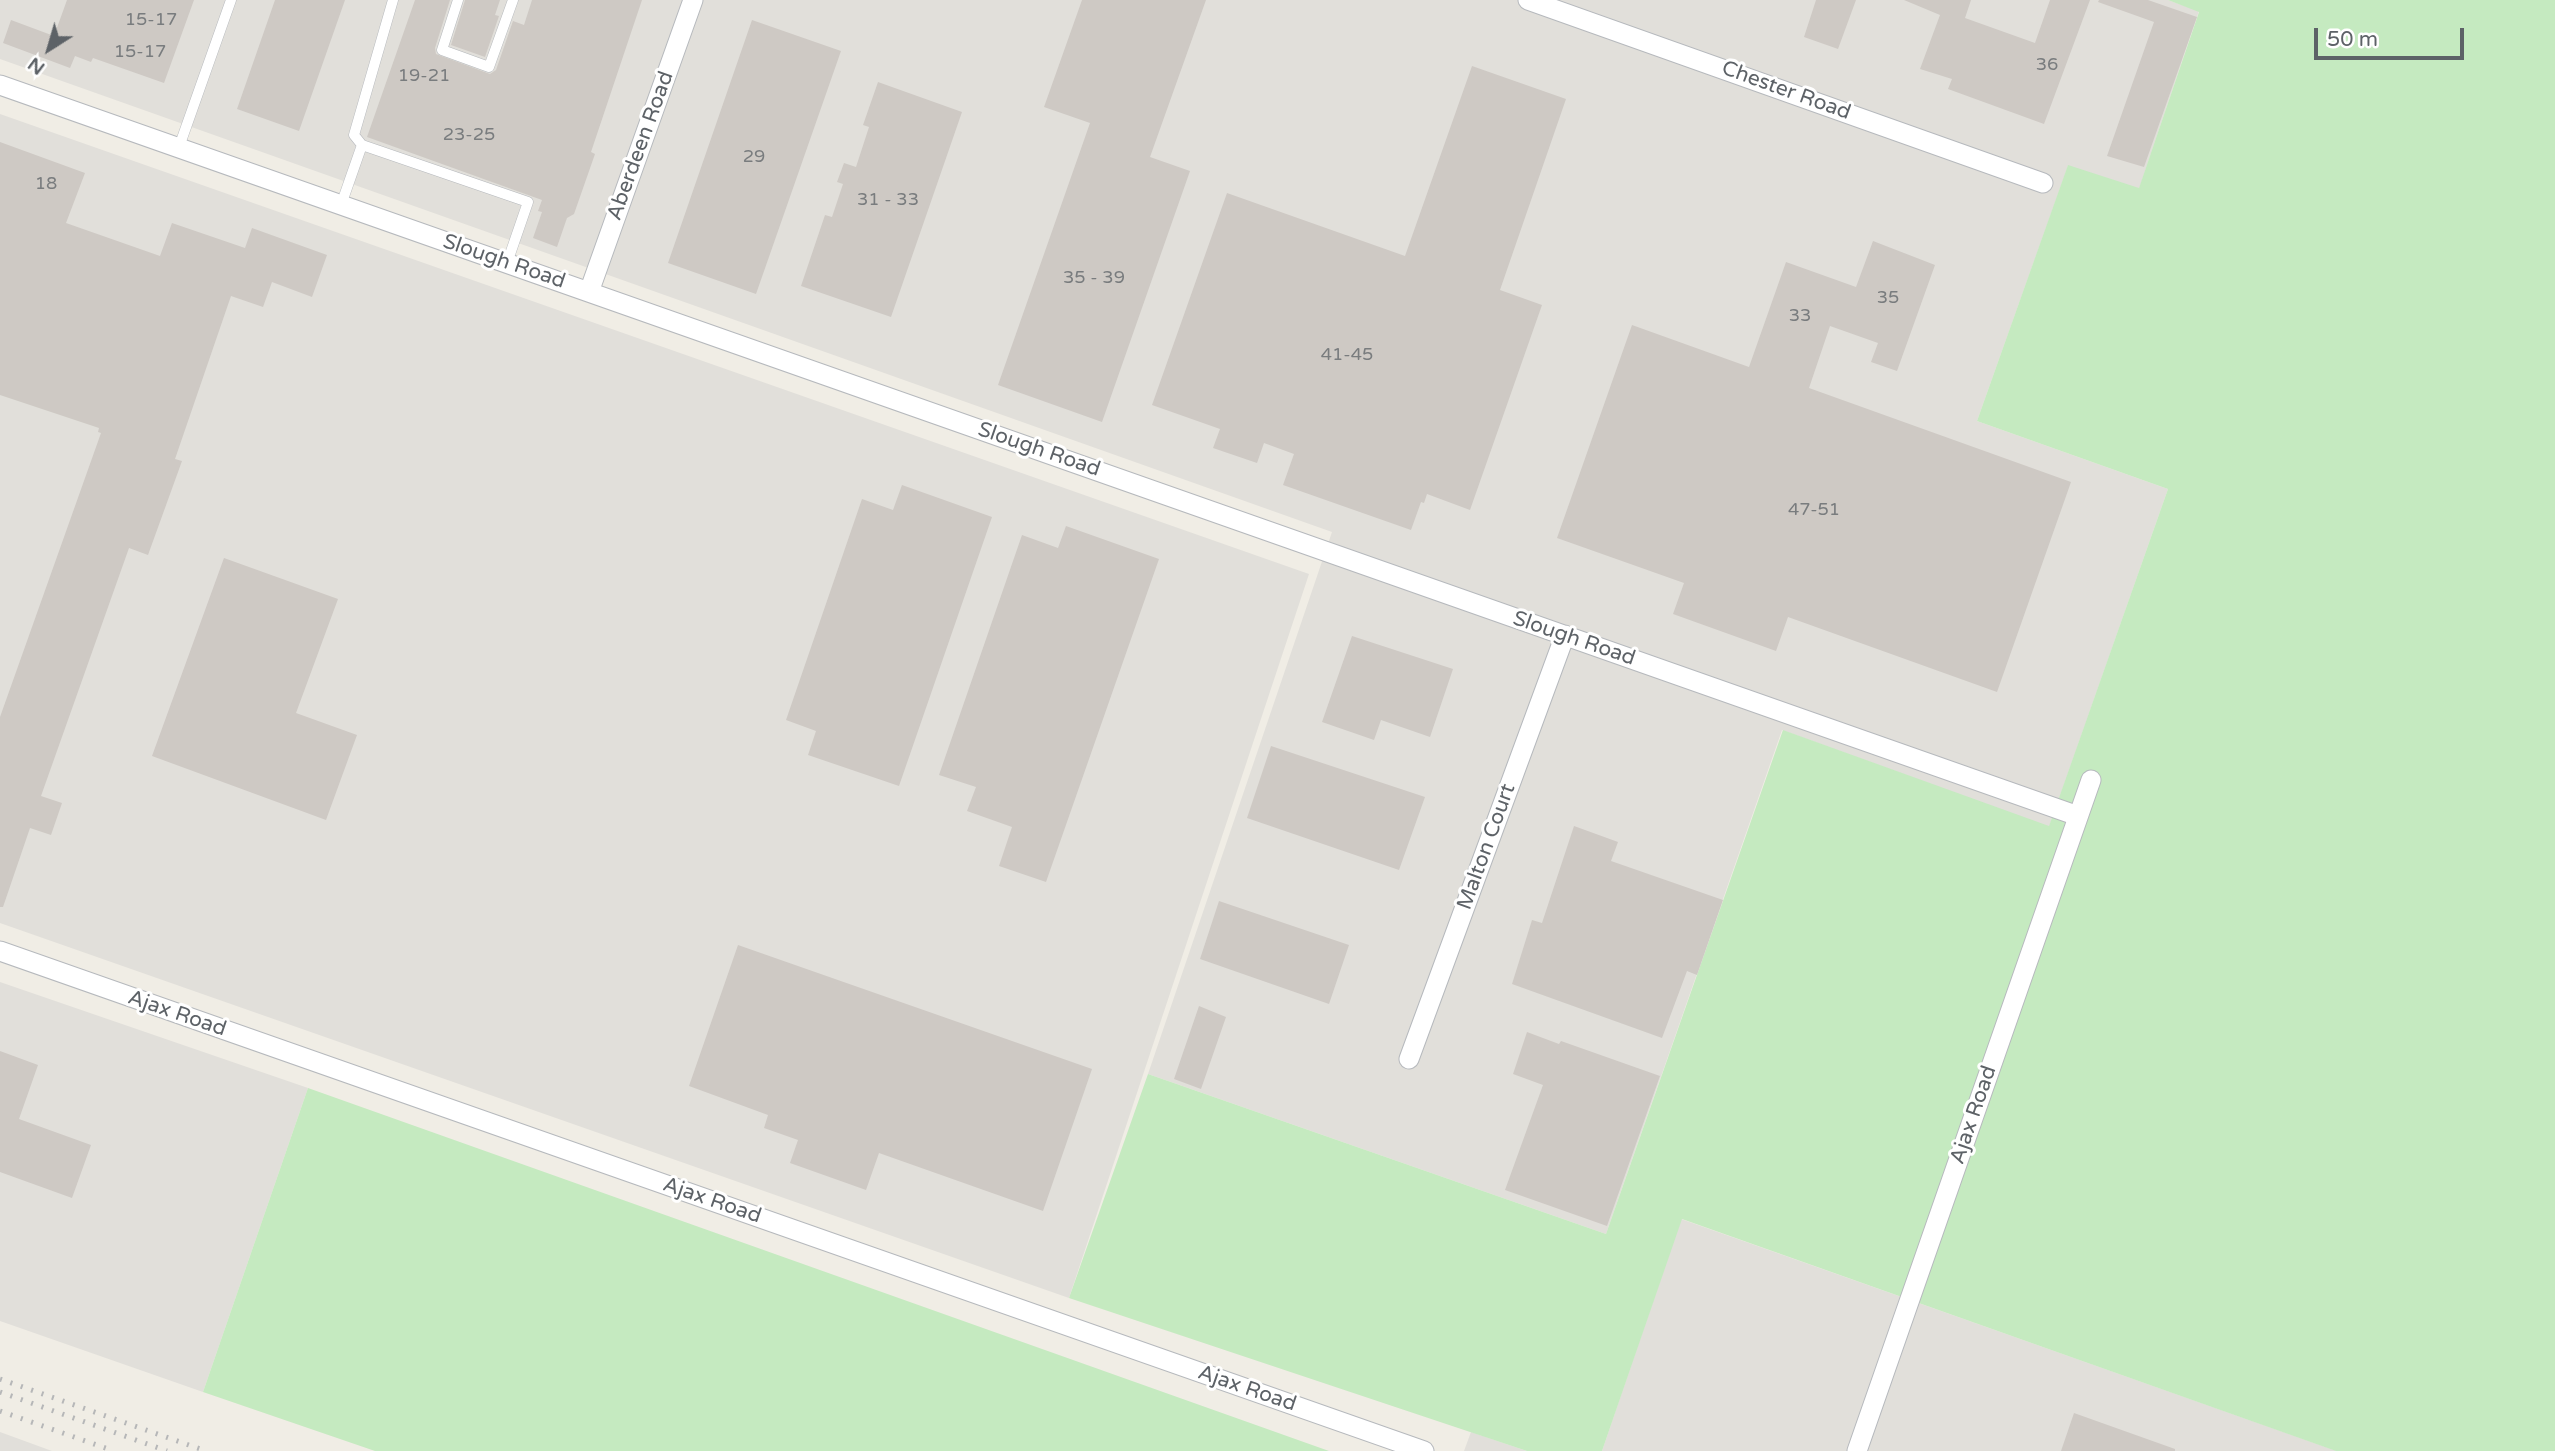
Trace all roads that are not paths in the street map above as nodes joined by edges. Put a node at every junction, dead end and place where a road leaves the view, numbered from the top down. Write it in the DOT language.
graph roads {
  1 [pos="230,0"];
  2 [pos="393,0"];
  3 [pos="458,0"];
  4 [pos="513,0"];
  5 [pos="693,0"];
  6 [pos="1528,0"];
  7 [pos="0,85"];
  8 [pos="362,145"];
  9 [pos="179,147"];
  10 [pos="2043,183"];
  11 [pos="341,205"];
  12 [pos="507,263"];
  13 [pos="589,292"];
  14 [pos="1564,635"];
  15 [pos="2091,780"];
  16 [pos="2078,816"];
  17 [pos="0,951"];
  18 [pos="1409,1059"];
  19 [pos="1424,1451"];
  20 [pos="1857,1451"];
  1 -- 9 [label="lane"];
  2 -- 8 [label="lane"];
  3 -- 4 [label="lane"];
  5 -- 13 [label="street, Aberdeen Road"];
  6 -- 10 [label="street, Chester Road"];
  7 -- 9 [label="street, Slough Road"];
  8 -- 11 [label="lane"];
  8 -- 12 [label="lane"];
  9 -- 11 [label="street, Slough Road"];
  11 -- 12 [label="street, Slough Road"];
  12 -- 13 [label="street, Slough Road"];
  13 -- 14 [label="street, Slough Road"];
  14 -- 16 [label="street, Slough Road"];
  14 -- 18 [label="street, Malton Court"];
  15 -- 16 [label="street, Ajax Road"];
  16 -- 20 [label="street, Ajax Road"];
  17 -- 19 [label="street, Ajax Road"];
}
